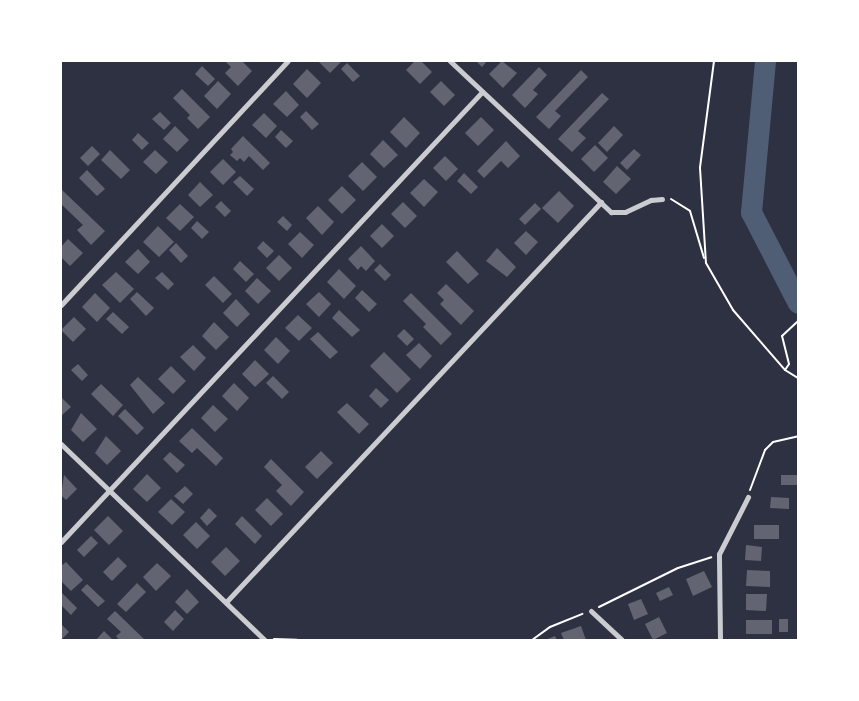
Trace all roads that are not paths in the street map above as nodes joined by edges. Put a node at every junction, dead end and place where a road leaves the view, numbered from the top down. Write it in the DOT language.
graph roads {
  1 [pos="288,61"];
  2 [pos="450,61"];
  3 [pos="482,92"];
  4 [pos="662,199"];
  5 [pos="601,202"];
  6 [pos="61,305"];
  7 [pos="61,444"];
  8 [pos="110,490"];
  9 [pos="748,496"];
  10 [pos="61,542"];
  11 [pos="227,601"];
  12 [pos="591,610"];
  13 [pos="264,640"];
  14 [pos="622,640"];
  15 [pos="720,640"];
  1 -- 6 [label="street"];
  2 -- 3 [label="street"];
  3 -- 5 [label="street"];
  3 -- 8 [label="street"];
  4 -- 5 [label="street"];
  5 -- 11 [label="street"];
  7 -- 8 [label="street"];
  8 -- 10 [label="street"];
  8 -- 11 [label="street"];
  9 -- 15 [label="street"];
  11 -- 13 [label="street"];
  12 -- 14 [label="street"];
}
